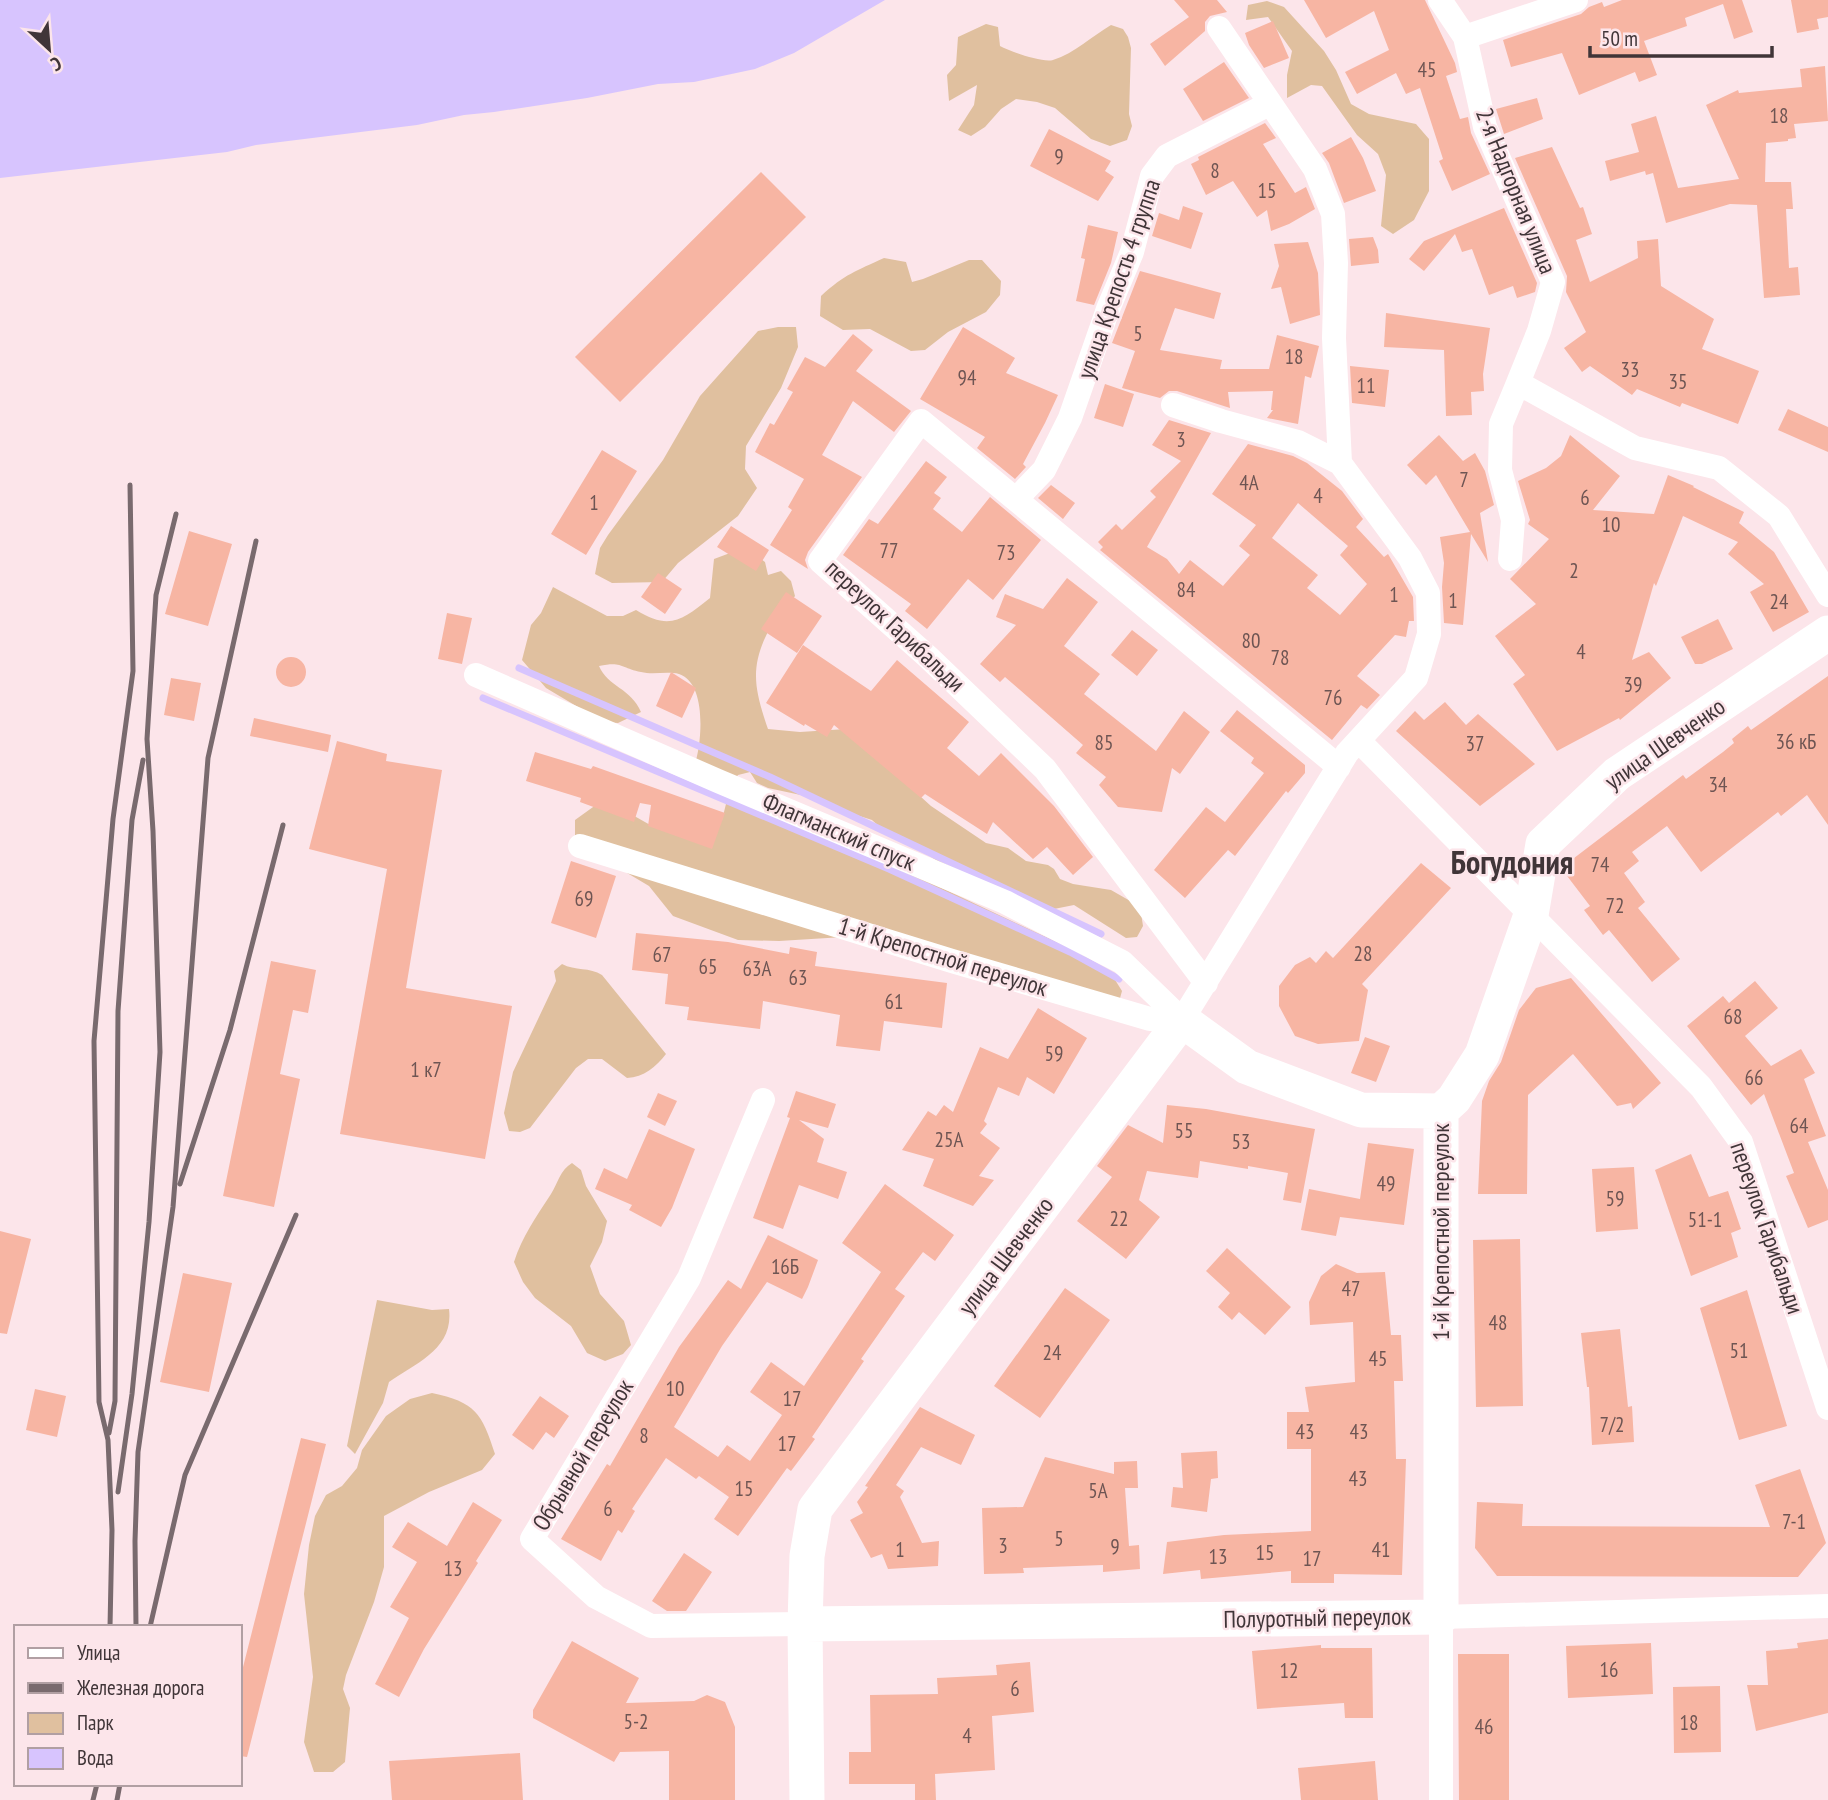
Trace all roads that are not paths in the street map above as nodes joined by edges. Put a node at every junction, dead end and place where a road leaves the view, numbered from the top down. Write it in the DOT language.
graph roads {
  1 [pos="1440,0"];
  2 [pos="1576,0"];
  3 [pos="1219,28"];
  4 [pos="1465,37"];
  5 [pos="1269,104"];
  6 [pos="1518,383"];
  7 [pos="1173,405"];
  8 [pos="1340,463"];
  9 [pos="1013,497"];
  10 [pos="1510,559"];
  11 [pos="1828,595"];
  12 [pos="1828,633"];
  13 [pos="475,675"];
  14 [pos="1348,753"];
  15 [pos="580,846"];
  16 [pos="1531,915"];
  17 [pos="1206,983"];
  18 [pos="1182,1020"];
  19 [pos="763,1100"];
  20 [pos="1441,1111"];
  21 [pos="1828,1408"];
  22 [pos="1828,1606"];
  23 [pos="1441,1616"];
  24 [pos="805,1624"];
  25 [pos="807,1800"];
  26 [pos="1441,1800"];
  1 -- 4 [label="street, 2-я Надгорная улица"];
  2 -- 4 [label="street"];
  3 -- 5 [label="street"];
  4 -- 6 [label="street, 2-я Надгорная улица"];
  5 -- 8 [label="street"];
  5 -- 9 [label="street, улица Крепость 4 группа"];
  6 -- 10 [label="street, 2-я Надгорная улица"];
  6 -- 11 [label="street"];
  7 -- 8 [label="street"];
  8 -- 14 [label="street"];
  9 -- 14 [label="street, переулок Гарибальди"];
  9 -- 17 [label="street, переулок Гарибальди"];
  12 -- 16 [label="street, улица Шевченко"];
  13 -- 18 [label="street, Флагманский спуск"];
  14 -- 16 [label="street, переулок Гарибальди"];
  14 -- 17 [label="street, улица Шевченко"];
  15 -- 18 [label="street, 1-й Крепостной переулок"];
  16 -- 20 [label="street, улица Шевченко"];
  16 -- 21 [label="street, переулок Гарибальди"];
  17 -- 18 [label="street, улица Шевченко"];
  18 -- 20 [label="street, 1-й Крепостной переулок"];
  18 -- 24 [label="street, улица Шевченко"];
  19 -- 24 [label="street, Обрывной переулок"];
  20 -- 23 [label="street, 1-й Крепостной переулок"];
  22 -- 23 [label="street, Полуротный переулок"];
  23 -- 24 [label="street, Полуротный переулок"];
  23 -- 26 [label="street, 1-й Крепостной переулок"];
  24 -- 25 [label="street, улица Шевченко"];
}
